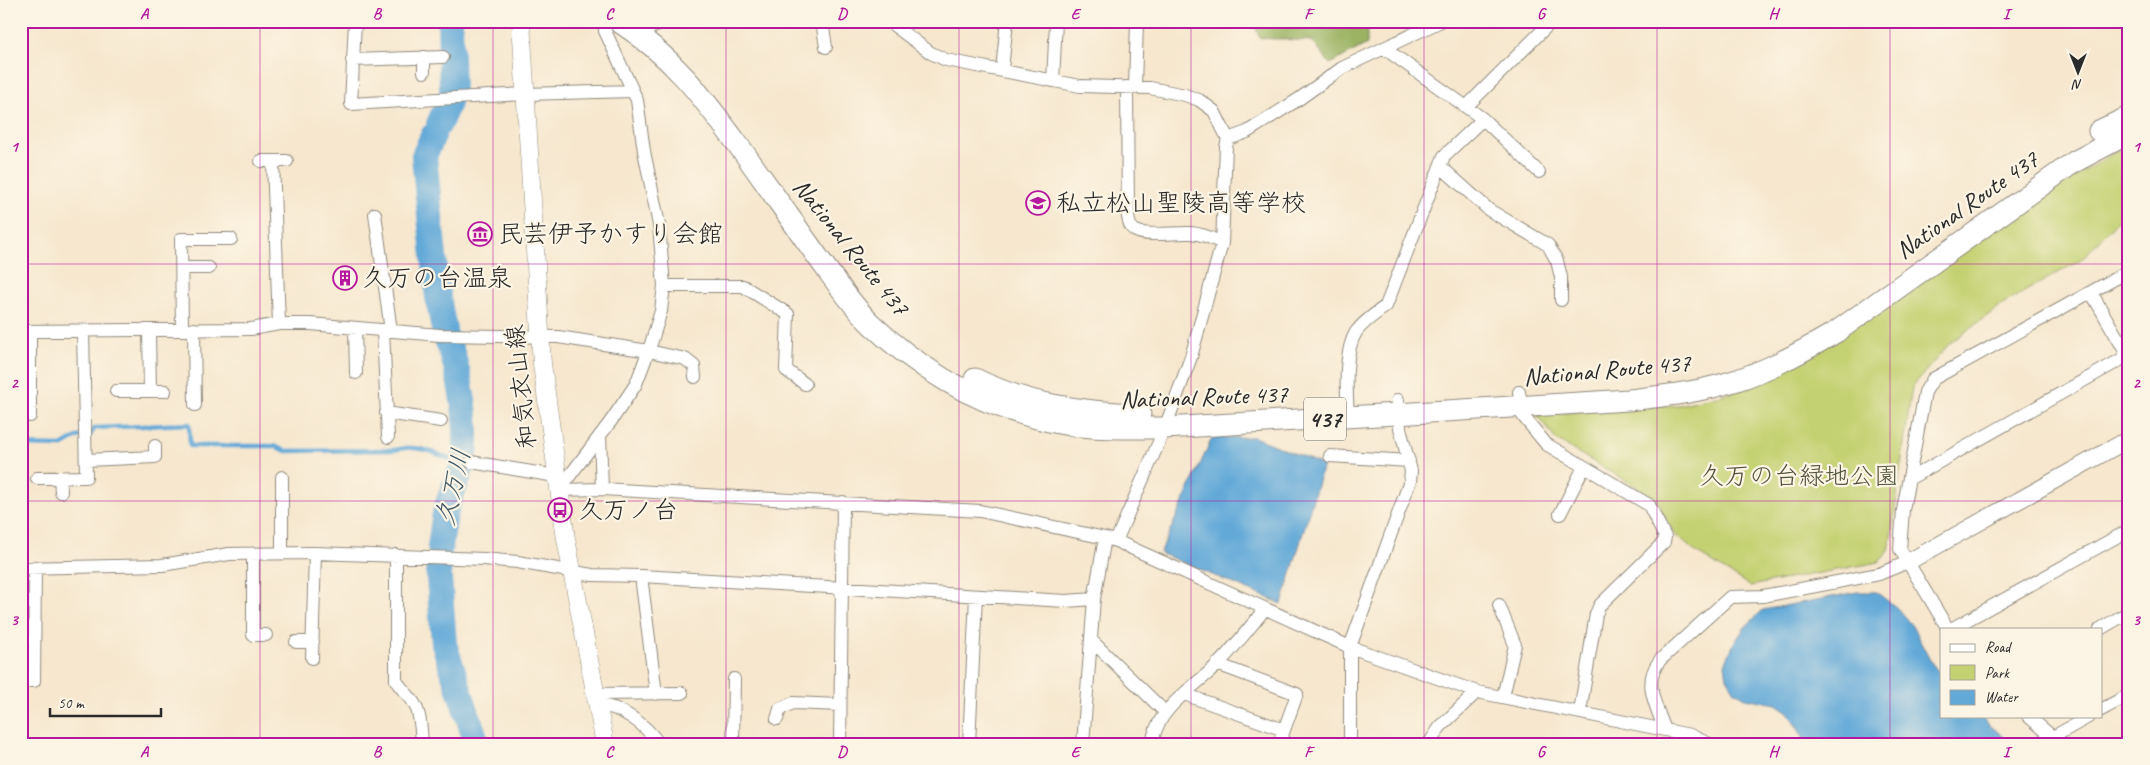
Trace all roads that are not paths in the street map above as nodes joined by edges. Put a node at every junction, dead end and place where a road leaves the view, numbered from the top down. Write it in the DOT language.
graph roads {
  1 [pos="355,21"];
  2 [pos="520,21"];
  3 [pos="604,21"];
  4 [pos="618,21"];
  5 [pos="822,21"];
  6 [pos="888,21"];
  7 [pos="1007,21"];
  8 [pos="1056,21"];
  9 [pos="1137,21"];
  10 [pos="1441,21"];
  11 [pos="1552,21"];
  12 [pos="651,26"];
  13 [pos="826,47"];
  14 [pos="1384,48"];
  15 [pos="443,57"];
  16 [pos="424,58"];
  17 [pos="352,60"];
  18 [pos="1002,70"];
  19 [pos="424,72"];
  20 [pos="1053,81"];
  21 [pos="1131,87"];
  22 [pos="634,91"];
  23 [pos="525,94"];
  24 [pos="1466,107"];
  25 [pos="2129,118"];
  26 [pos="1483,119"];
  27 [pos="2129,133"];
  28 [pos="1228,139"];
  29 [pos="287,161"];
  30 [pos="1440,166"];
  31 [pos="1539,172"];
  32 [pos="375,214"];
  33 [pos="1222,242"];
  34 [pos="228,243"];
  35 [pos="276,264"];
  36 [pos="263,265"];
  37 [pos="182,268"];
  38 [pos="209,268"];
  39 [pos="2129,271"];
  40 [pos="664,286"];
  41 [pos="2091,292"];
  42 [pos="1561,300"];
  43 [pos="279,324"];
  44 [pos="355,328"];
  45 [pos="188,329"];
  46 [pos="149,330"];
  47 [pos="25,331"];
  48 [pos="84,331"];
  49 [pos="387,331"];
  50 [pos="539,336"];
  51 [pos="649,351"];
  52 [pos="2128,356"];
  53 [pos="356,372"];
  54 [pos="695,377"];
  55 [pos="805,384"];
  56 [pos="116,391"];
  57 [pos="150,391"];
  58 [pos="165,391"];
  59 [pos="1520,399"];
  60 [pos="195,405"];
  61 [pos="1399,407"];
  62 [pos="1348,411"];
  63 [pos="386,412"];
  64 [pos="30,416"];
  65 [pos="441,421"];
  66 [pos="1167,422"];
  67 [pos="600,436"];
  68 [pos="388,437"];
  69 [pos="2129,440"];
  70 [pos="155,446"];
  71 [pos="1330,456"];
  72 [pos="86,460"];
  73 [pos="1409,461"];
  74 [pos="471,462"];
  75 [pos="1584,467"];
  76 [pos="60,477"];
  77 [pos="282,477"];
  78 [pos="36,478"];
  79 [pos="1909,479"];
  80 [pos="557,483"];
  81 [pos="602,489"];
  82 [pos="61,492"];
  83 [pos="844,502"];
  84 [pos="1560,514"];
  85 [pos="2129,530"];
  86 [pos="1110,540"];
  87 [pos="282,553"];
  88 [pos="315,553"];
  89 [pos="253,554"];
  90 [pos="396,555"];
  91 [pos="1908,562"];
  92 [pos="21,568"];
  93 [pos="35,568"];
  94 [pos="572,572"];
  95 [pos="641,576"];
  96 [pos="842,588"];
  97 [pos="976,596"];
  98 [pos="1094,599"];
  99 [pos="1499,605"];
  100 [pos="1265,609"];
  101 [pos="2129,612"];
  102 [pos="1949,628"];
  103 [pos="1952,628"];
  104 [pos="2102,628"];
  105 [pos="266,635"];
  106 [pos="1091,640"];
  107 [pos="296,642"];
  108 [pos="313,642"];
  109 [pos="1350,647"];
  110 [pos="312,658"];
  111 [pos="1217,664"];
  112 [pos="734,680"];
  113 [pos="21,681"];
  114 [pos="1477,692"];
  115 [pos="682,693"];
  116 [pos="656,694"];
  117 [pos="1184,694"];
  118 [pos="2129,695"];
  119 [pos="1503,697"];
  120 [pos="597,699"];
  121 [pos="840,705"];
  122 [pos="2102,709"];
  123 [pos="1165,712"];
  124 [pos="1580,712"];
  125 [pos="2030,718"];
  126 [pos="2087,718"];
  127 [pos="777,719"];
  128 [pos="1284,730"];
  129 [pos="1665,730"];
  130 [pos="2057,740"];
  131 [pos="422,744"];
  132 [pos="605,744"];
  133 [pos="659,744"];
  134 [pos="733,744"];
  135 [pos="840,744"];
  136 [pos="969,744"];
  137 [pos="1083,744"];
  138 [pos="1152,744"];
  139 [pos="1279,744"];
  140 [pos="1350,744"];
  141 [pos="1429,744"];
  142 [pos="1709,744"];
  1 -- 17 [label="street"];
  2 -- 23 [label="main road, 和気衣山線"];
  3 -- 22 [label="street"];
  4 -- 12 [label="highway, National Route 437 / 437"];
  5 -- 13 [label="street"];
  6 -- 18 [label="street"];
  7 -- 18 [label="street"];
  8 -- 20 [label="street"];
  9 -- 21 [label="street"];
  10 -- 14 [label="street"];
  11 -- 24 [label="street"];
  12 -- 66 [label="highway, National Route 437 / 437"];
  14 -- 24 [label="street"];
  14 -- 28 [label="street"];
  15 -- 16 [label="street"];
  16 -- 17 [label="street"];
  16 -- 19 [label="street"];
  17 -- 23 [label="street"];
  18 -- 20 [label="street"];
  20 -- 21 [label="street"];
  21 -- 28 [label="street"];
  21 -- 33 [label="street"];
  22 -- 23 [label="street"];
  22 -- 40 [label="street"];
  23 -- 50 [label="main road, 和気衣山線"];
  24 -- 26 [label="street"];
  25 -- 59 [label="highway, National Route 437 / 437"];
  26 -- 30 [label="street"];
  26 -- 31 [label="street"];
  27 -- 59 [label="highway, National Route 437 / 437"];
  28 -- 33 [label="street"];
  29 -- 35 [label="street"];
  30 -- 42 [label="street"];
  30 -- 62 [label="street"];
  32 -- 49 [label="street"];
  33 -- 66 [label="street"];
  34 -- 37 [label="street"];
  35 -- 36 [label="street"];
  35 -- 43 [label="street"];
  37 -- 38 [label="street"];
  37 -- 45 [label="street"];
  39 -- 41 [label="street"];
  40 -- 51 [label="street"];
  40 -- 55 [label="street"];
  41 -- 52 [label="street"];
  41 -- 79 [label="street"];
  43 -- 44 [label="street"];
  43 -- 45 [label="street"];
  44 -- 49 [label="street"];
  44 -- 53 [label="street"];
  45 -- 46 [label="street"];
  45 -- 60 [label="street"];
  46 -- 48 [label="street"];
  46 -- 57 [label="street"];
  47 -- 48 [label="street"];
  47 -- 64 [label="street"];
  48 -- 72 [label="street"];
  49 -- 50 [label="street"];
  49 -- 63 [label="street"];
  50 -- 51 [label="street"];
  50 -- 80 [label="main road, 和気衣山線"];
  51 -- 54 [label="street"];
  51 -- 67 [label="street"];
  52 -- 79 [label="street"];
  56 -- 57 [label="street"];
  57 -- 58 [label="street"];
  59 -- 61 [label="highway, National Route 437 / 437"];
  59 -- 75 [label="street"];
  61 -- 62 [label="highway, National Route 437 / 437"];
  61 -- 73 [label="street"];
  62 -- 66 [label="highway, National Route 437 / 437"];
  63 -- 65 [label="street"];
  63 -- 68 [label="street"];
  66 -- 86 [label="street"];
  67 -- 80 [label="street"];
  67 -- 81 [label="street"];
  69 -- 91 [label="street"];
  70 -- 72 [label="street"];
  71 -- 73 [label="street"];
  72 -- 76 [label="street"];
  73 -- 109 [label="street"];
  74 -- 80 [label="street"];
  75 -- 84 [label="street"];
  75 -- 124 [label="street"];
  76 -- 78 [label="street"];
  76 -- 82 [label="street"];
  77 -- 87 [label="street"];
  79 -- 91 [label="street"];
  80 -- 81 [label="street"];
  80 -- 94 [label="main road, 和気衣山線"];
  81 -- 83 [label="street"];
  83 -- 86 [label="street"];
  83 -- 96 [label="street"];
  85 -- 103 [label="street"];
  86 -- 98 [label="street"];
  86 -- 100 [label="street"];
  87 -- 88 [label="street"];
  87 -- 89 [label="street"];
  88 -- 90 [label="street"];
  88 -- 108 [label="street"];
  89 -- 93 [label="street"];
  89 -- 105 [label="street"];
  90 -- 94 [label="street"];
  90 -- 131 [label="street"];
  91 -- 102 [label="street"];
  91 -- 129 [label="street"];
  92 -- 93 [label="street"];
  93 -- 113 [label="street"];
  94 -- 95 [label="street"];
  94 -- 120 [label="main road, 和気衣山線"];
  95 -- 96 [label="street"];
  95 -- 116 [label="street"];
  96 -- 97 [label="street"];
  96 -- 121 [label="street"];
  97 -- 98 [label="street"];
  97 -- 136 [label="street"];
  98 -- 106 [label="street"];
  99 -- 119 [label="street"];
  100 -- 109 [label="street"];
  100 -- 111 [label="street"];
  101 -- 104 [label="street"];
  106 -- 123 [label="street"];
  106 -- 137 [label="street"];
  107 -- 108 [label="street"];
  108 -- 110 [label="street"];
  109 -- 114 [label="street"];
  109 -- 140 [label="street"];
  111 -- 117 [label="street"];
  111 -- 128 [label="street"];
  112 -- 134 [label="street"];
  114 -- 119 [label="street"];
  114 -- 141 [label="street"];
  115 -- 116 [label="street"];
  116 -- 120 [label="street"];
  117 -- 123 [label="street"];
  117 -- 128 [label="street"];
  118 -- 122 [label="street"];
  119 -- 124 [label="street"];
  120 -- 132 [label="main road, 和気衣山線"];
  120 -- 133 [label="street"];
  121 -- 127 [label="street"];
  121 -- 135 [label="street"];
  123 -- 138 [label="street"];
  124 -- 129 [label="street"];
  125 -- 130 [label="street"];
  126 -- 130 [label="street"];
  128 -- 139 [label="street"];
  129 -- 142 [label="street"];
}
